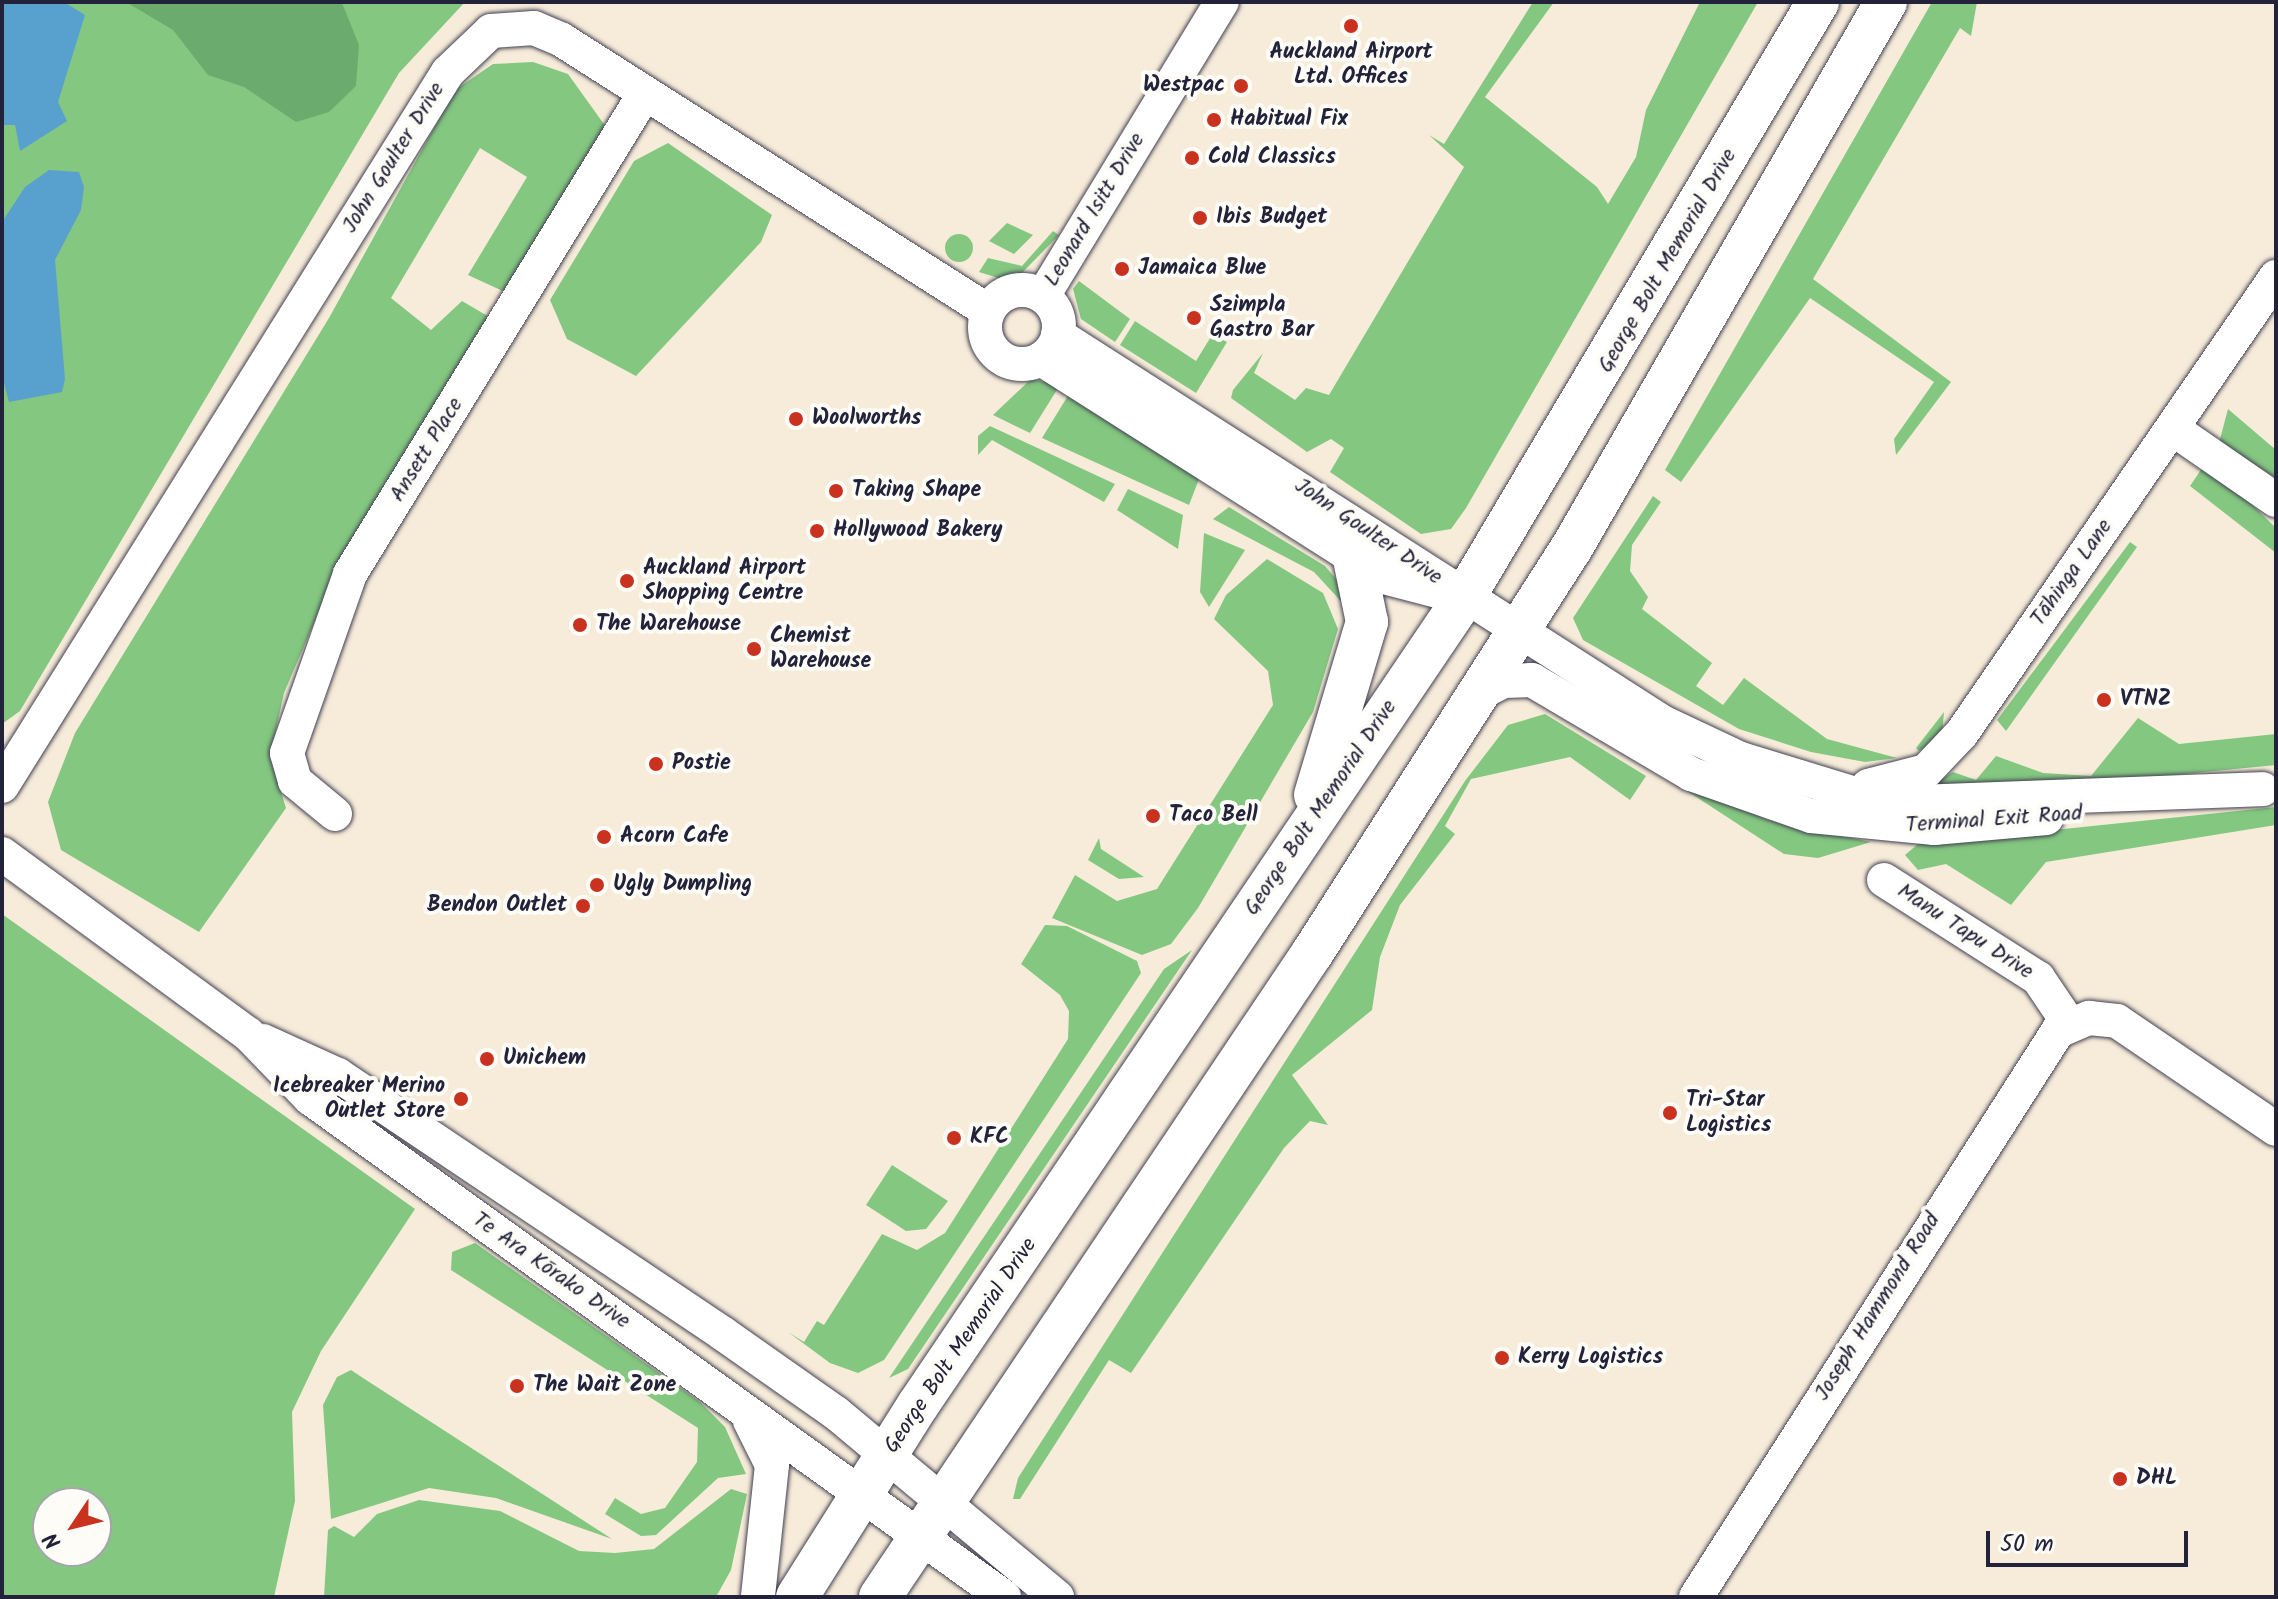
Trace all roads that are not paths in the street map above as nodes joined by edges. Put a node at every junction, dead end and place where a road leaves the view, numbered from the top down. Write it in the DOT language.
graph roads {
  1 [pos="1222,2"];
  2 [pos="1818,2"];
  3 [pos="1886,2"];
  4 [pos="645,93"];
  5 [pos="2276,277"];
  6 [pos="1043,296"];
  7 [pos="988,311"];
  8 [pos="1049,347"];
  9 [pos="2173,429"];
  10 [pos="2276,500"];
  11 [pos="1354,559"];
  12 [pos="1464,598"];
  13 [pos="1519,632"];
  14 [pos="1474,696"];
  15 [pos="1815,782"];
  16 [pos="2,786"];
  17 [pos="2270,788"];
  18 [pos="335,814"];
  19 [pos="1301,838"];
  20 [pos="2,854"];
  21 [pos="1884,880"];
  22 [pos="2069,1024"];
  23 [pos="248,1034"];
  24 [pos="2276,1129"];
  25 [pos="739,1404"];
  26 [pos="888,1456"];
  27 [pos="862,1499"];
  28 [pos="940,1500"];
  29 [pos="918,1537"];
  30 [pos="758,1597"];
  31 [pos="797,1597"];
  32 [pos="880,1597"];
  33 [pos="1004,1597"];
  34 [pos="1057,1597"];
  35 [pos="1696,1597"];
  1 -- 6 [label="street, Leonard Isitt Drive"];
  2 -- 12 [label="main road, George Bolt Memorial Drive"];
  3 -- 13 [label="main road"];
  4 -- 7 [label="street, John Goulter Drive"];
  4 -- 16 [label="street, John Goulter Drive"];
  4 -- 18 [label="street, Ansett Place"];
  5 -- 9 [label="street, Tāhinga Lane"];
  6 -- 7 [label="street"];
  6 -- 8 [label="street"];
  7 -- 8 [label="street"];
  8 -- 11 [label="street, John Goulter Drive"];
  8 -- 12 [label="street, John Goulter Drive"];
  9 -- 10 [label="street"];
  9 -- 15 [label="street, Tāhinga Lane"];
  11 -- 12 [label="street, John Goulter Drive"];
  11 -- 19 [label="main road"];
  12 -- 13 [label="street, Terminal Exit Road"];
  12 -- 19 [label="main road, George Bolt Memorial Drive"];
  13 -- 14 [label="main road"];
  13 -- 15 [label="street, Terminal Exit Road"];
  14 -- 17 [label="street, Terminal Exit Road"];
  14 -- 28 [label="main road"];
  15 -- 17 [label="street, Terminal Exit Road"];
  19 -- 26 [label="main road, George Bolt Memorial Drive"];
  20 -- 23 [label="street, Te Ara Kōrako Drive"];
  21 -- 22 [label="street, Manu Tapu Drive"];
  22 -- 24 [label="street"];
  22 -- 35 [label="street, Joseph Hammond Road"];
  23 -- 25 [label="street, Te Ara Kōrako Drive"];
  23 -- 26 [label="street, Te Ara Kōrako Drive"];
  25 -- 27 [label="street, Te Ara Kōrako Drive"];
  25 -- 30 [label="street"];
  26 -- 27 [label="main road, George Bolt Memorial Drive"];
  26 -- 28 [label="street, Te Ara Kōrako Drive"];
  27 -- 29 [label="street, Te Ara Kōrako Drive"];
  27 -- 31 [label="main road, George Bolt Memorial Drive"];
  28 -- 29 [label="main road"];
  28 -- 34 [label="street"];
  29 -- 32 [label="main road"];
  29 -- 33 [label="street"];
}
